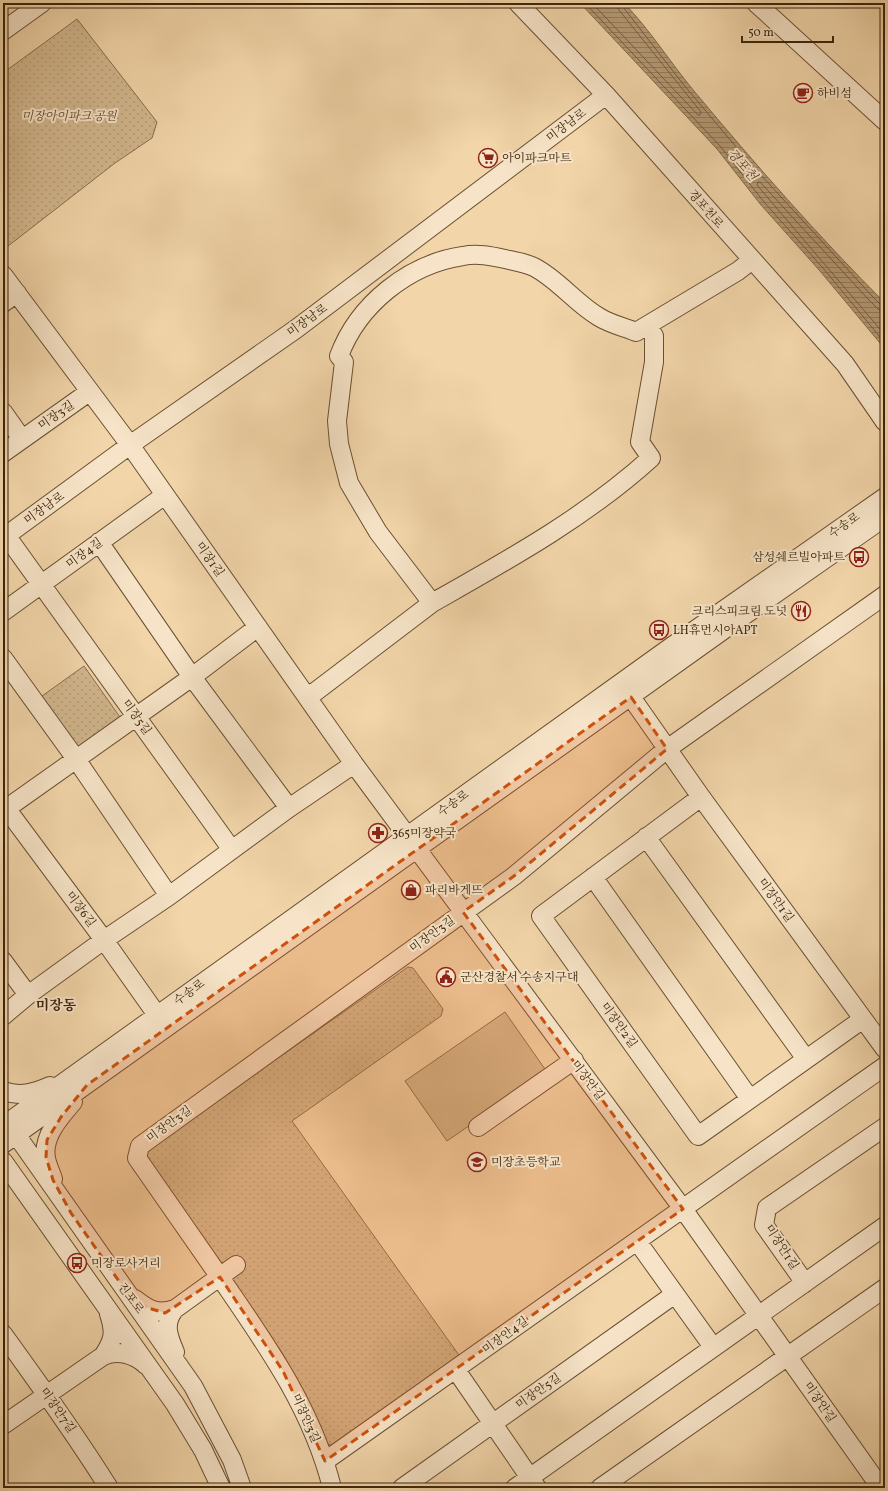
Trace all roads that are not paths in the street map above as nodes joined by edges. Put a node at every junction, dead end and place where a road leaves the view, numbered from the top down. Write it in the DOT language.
graph roads {
  1 [pos="42,3"];
  2 [pos="518,3"];
  3 [pos="756,3"];
  4 [pos="3,31"];
  5 [pos="606,95"];
  6 [pos="885,121"];
  7 [pos="752,260"];
  8 [pos="3,275"];
  9 [pos="10,298"];
  10 [pos="648,325"];
  11 [pos="89,392"];
  12 [pos="3,412"];
  13 [pos="885,422"];
  14 [pos="22,439"];
  15 [pos="130,446"];
  16 [pos="3,453"];
  17 [pos="164,495"];
  18 [pos="885,497"];
  19 [pos="885,517"];
  20 [pos="4,535"];
  21 [pos="99,542"];
  22 [pos="41,584"];
  23 [pos="885,595"];
  24 [pos="432,603"];
  25 [pos="3,612"];
  26 [pos="258,627"];
  27 [pos="3,658"];
  28 [pos="192,677"];
  29 [pos="306,695"];
  30 [pos="631,697"];
  31 [pos="137,717"];
  32 [pos="667,749"];
  33 [pos="76,760"];
  34 [pos="354,764"];
  35 [pos="701,797"];
  36 [pos="4,808"];
  37 [pos="289,808"];
  38 [pos="646,837"];
  39 [pos="412,843"];
  40 [pos="232,850"];
  41 [pos="594,877"];
  42 [pos="169,896"];
  43 [pos="463,912"];
  44 [pos="104,940"];
  45 [pos="3,961"];
  46 [pos="28,995"];
  47 [pos="157,1015"];
  48 [pos="3,1016"];
  49 [pos="863,1019"];
  50 [pos="885,1049"];
  51 [pos="806,1059"];
  52 [pos="574,1060"];
  53 [pos="885,1066"];
  54 [pos="71,1077"];
  55 [pos="87,1085"];
  56 [pos="3,1092"];
  57 [pos="750,1099"];
  58 [pos="885,1126"];
  59 [pos="478,1127"];
  60 [pos="6,1129"];
  61 [pos="3,1161"];
  62 [pos="3,1185"];
  63 [pos="684,1209"];
  64 [pos="71,1213"];
  65 [pos="48,1224"];
  66 [pos="885,1226"];
  67 [pos="637,1240"];
  68 [pos="236,1265"];
  69 [pos="220,1277"];
  70 [pos="805,1283"];
  71 [pos="885,1288"];
  72 [pos="128,1294"];
  73 [pos="675,1294"];
  74 [pos="108,1309"];
  75 [pos="175,1309"];
  76 [pos="760,1316"];
  77 [pos="3,1334"];
  78 [pos="713,1347"];
  79 [pos="103,1356"];
  80 [pos="788,1357"];
  81 [pos="150,1369"];
  82 [pos="456,1370"];
  83 [pos="187,1378"];
  84 [pos="47,1394"];
  85 [pos="493,1423"];
  86 [pos="3,1425"];
  87 [pos="325,1461"];
  88 [pos="533,1483"];
  89 [pos="108,1488"];
  90 [pos="221,1488"];
  91 [pos="242,1488"];
  92 [pos="332,1488"];
  93 [pos="402,1488"];
  94 [pos="515,1488"];
  95 [pos="600,1488"];
  96 [pos="881,1488"];
  1 -- 4 [label="street"];
  2 -- 5 [label="street, 경포천로"];
  3 -- 6 [label="street"];
  5 -- 7 [label="street, 경포천로"];
  5 -- 15 [label="street, 미장남로"];
  7 -- 10 [label="street"];
  7 -- 13 [label="street, 경포천로"];
  8 -- 9 [label="street, 미장1길"];
  9 -- 11 [label="street, 미장1길"];
  10 -- 24 [label="street"];
  10 -- 24 [label="street"];
  11 -- 14 [label="street, 미장3길"];
  11 -- 15 [label="street, 미장1길"];
  12 -- 14 [label="street"];
  14 -- 16 [label="street, 미장3길"];
  15 -- 17 [label="street, 미장1길"];
  15 -- 20 [label="street, 미장남로"];
  17 -- 21 [label="street, 미장4길"];
  17 -- 26 [label="street, 미장1길"];
  18 -- 39 [label="street, 수송로"];
  19 -- 30 [label="street, 수송로"];
  20 -- 22 [label="street, 미장5길"];
  21 -- 22 [label="street, 미장4길"];
  21 -- 28 [label="street"];
  22 -- 25 [label="street, 미장4길"];
  22 -- 31 [label="street, 미장5길"];
  23 -- 32 [label="street"];
  24 -- 29 [label="street"];
  26 -- 28 [label="street"];
  26 -- 29 [label="street, 미장1길"];
  27 -- 33 [label="street"];
  28 -- 31 [label="street"];
  28 -- 37 [label="street"];
  29 -- 34 [label="street, 미장1길"];
  30 -- 32 [label="street, 미장안1길"];
  30 -- 39 [label="street, 수송로"];
  31 -- 33 [label="street"];
  31 -- 40 [label="street, 미장5길"];
  32 -- 35 [label="street, 미장안1길"];
  32 -- 43 [label="street"];
  33 -- 36 [label="street"];
  33 -- 42 [label="street"];
  34 -- 37 [label="street"];
  34 -- 39 [label="street, 미장1길"];
  35 -- 38 [label="street, 미장안2길"];
  35 -- 49 [label="street, 미장안1길"];
  36 -- 44 [label="street, 미장6길"];
  37 -- 40 [label="street"];
  38 -- 41 [label="street, 미장안2길"];
  38 -- 51 [label="street"];
  39 -- 43 [label="street, 미장안길"];
  39 -- 47 [label="street, 수송로"];
  39 -- 55 [label="street, 수송로"];
  40 -- 42 [label="street"];
  41 -- 57 [label="street"];
  41 -- 57 [label="street, 미장안2길"];
  42 -- 44 [label="street"];
  43 -- 52 [label="street, 미장안길"];
  43 -- 69 [label="street, 미장안3길"];
  44 -- 46 [label="street"];
  44 -- 47 [label="street, 미장6길"];
  45 -- 46 [label="street"];
  46 -- 48 [label="street"];
  47 -- 54 [label="street, 수송로"];
  49 -- 50 [label="street, 미장안1길"];
  49 -- 51 [label="street, 미장안2길"];
  51 -- 57 [label="street, 미장안2길"];
  52 -- 59 [label="street"];
  52 -- 63 [label="street, 미장안길"];
  53 -- 63 [label="street"];
  54 -- 56 [label="street"];
  54 -- 60 [label="street, 수송로"];
  55 -- 60 [label="street, 수송로"];
  55 -- 64 [label="street"];
  58 -- 70 [label="street, 미장안1길"];
  60 -- 64 [label="street, 진포로"];
  61 -- 65 [label="street, 진포로"];
  62 -- 65 [label="street"];
  63 -- 67 [label="street, 미장안4길"];
  63 -- 76 [label="street, 미장안길"];
  64 -- 72 [label="street, 진포로"];
  65 -- 74 [label="street, 진포로"];
  66 -- 70 [label="street"];
  67 -- 73 [label="street"];
  67 -- 82 [label="street, 미장안4길"];
  68 -- 69 [label="street"];
  69 -- 75 [label="street"];
  69 -- 87 [label="street, 미장안3길"];
  70 -- 76 [label="street"];
  71 -- 80 [label="street"];
  72 -- 75 [label="street"];
  72 -- 83 [label="street, 진포로"];
  73 -- 78 [label="street"];
  73 -- 85 [label="street, 미장안5길"];
  74 -- 79 [label="street"];
  74 -- 81 [label="street, 진포로"];
  75 -- 83 [label="street"];
  76 -- 78 [label="street"];
  76 -- 80 [label="street, 미장안길"];
  77 -- 84 [label="street, 미장안7길"];
  78 -- 88 [label="street"];
  79 -- 81 [label="street"];
  79 -- 84 [label="street"];
  80 -- 95 [label="street"];
  80 -- 96 [label="street, 미장안길"];
  81 -- 90 [label="street, 진포로"];
  82 -- 85 [label="street"];
  82 -- 87 [label="street, 미장안4길"];
  83 -- 91 [label="street, 진포로"];
  84 -- 86 [label="street"];
  84 -- 89 [label="street, 미장안7길"];
  85 -- 88 [label="street"];
  85 -- 93 [label="street, 미장안5길"];
  87 -- 92 [label="street, 미장안3길"];
  88 -- 94 [label="street"];
}
